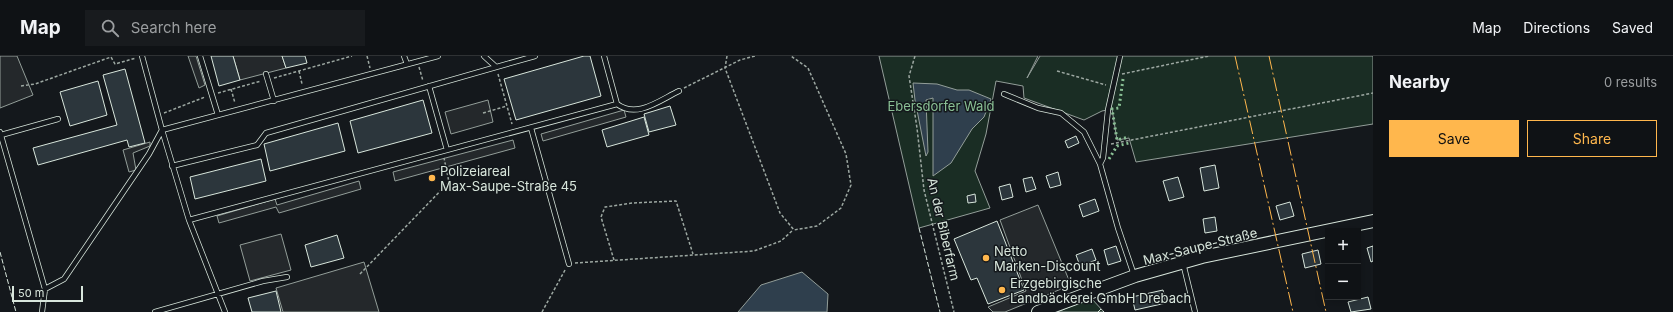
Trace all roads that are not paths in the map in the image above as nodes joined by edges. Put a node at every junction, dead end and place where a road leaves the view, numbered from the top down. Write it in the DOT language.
graph roads {
  1 [pos="142,56"];
  2 [pos="200,56"];
  3 [pos="404,56"];
  4 [pos="438,56"];
  5 [pos="484,56"];
  6 [pos="535,56"];
  7 [pos="604,56"];
  8 [pos="1120,56"];
  9 [pos="407,64"];
  10 [pos="496,67"];
  11 [pos="266,74"];
  12 [pos="429,86"];
  13 [pos="679,91"];
  14 [pos="1004,94"];
  15 [pos="274,101"];
  16 [pos="617,104"];
  17 [pos="218,115"];
  18 [pos="58,119"];
  19 [pos="531,128"];
  20 [pos="162,130"];
  21 [pos="0,134"];
  22 [pos="447,150"];
  23 [pos="1100,164"];
  24 [pos="172,166"];
  25 [pos="189,220"];
  26 [pos="1373,221"];
  27 [pos="1184,262"];
  28 [pos="569,264"];
  29 [pos="1135,276"];
  30 [pos="287,277"];
  31 [pos="45,289"];
  32 [pos="219,293"];
  33 [pos="42,312"];
  34 [pos="155,312"];
  35 [pos="225,312"];
  36 [pos="1038,312"];
  37 [pos="1195,312"];
  1 -- 20 [label="lane"];
  2 -- 17 [label="lane"];
  3 -- 9 [label="lane"];
  4 -- 9 [label="lane"];
  5 -- 10 [label="lane"];
  6 -- 10 [label="lane"];
  7 -- 16 [label="lane"];
  8 -- 23 [label="lane"];
  9 -- 15 [label="lane"];
  10 -- 12 [label="lane"];
  11 -- 15 [label="lane"];
  12 -- 22 [label="lane"];
  12 -- 24 [label="lane"];
  13 -- 16 [label="lane"];
  14 -- 23 [label="lane"];
  15 -- 17 [label="lane"];
  16 -- 19 [label="lane"];
  17 -- 20 [label="lane"];
  18 -- 21 [label="lane"];
  19 -- 22 [label="lane"];
  19 -- 28 [label="lane"];
  20 -- 24 [label="lane"];
  20 -- 31 [label="lane"];
  21 -- 31 [label="lane"];
  22 -- 25 [label="lane"];
  23 -- 29 [label="lane"];
  24 -- 25 [label="lane"];
  25 -- 32 [label="lane"];
  26 -- 27 [label="street, Max-Saupe-Straße"];
  27 -- 29 [label="street, Max-Saupe-Straße"];
  27 -- 37 [label="lane"];
  29 -- 36 [label="street, Max-Saupe-Straße"];
  30 -- 32 [label="lane"];
  31 -- 33 [label="lane"];
  32 -- 34 [label="lane"];
  32 -- 35 [label="lane"];
}
